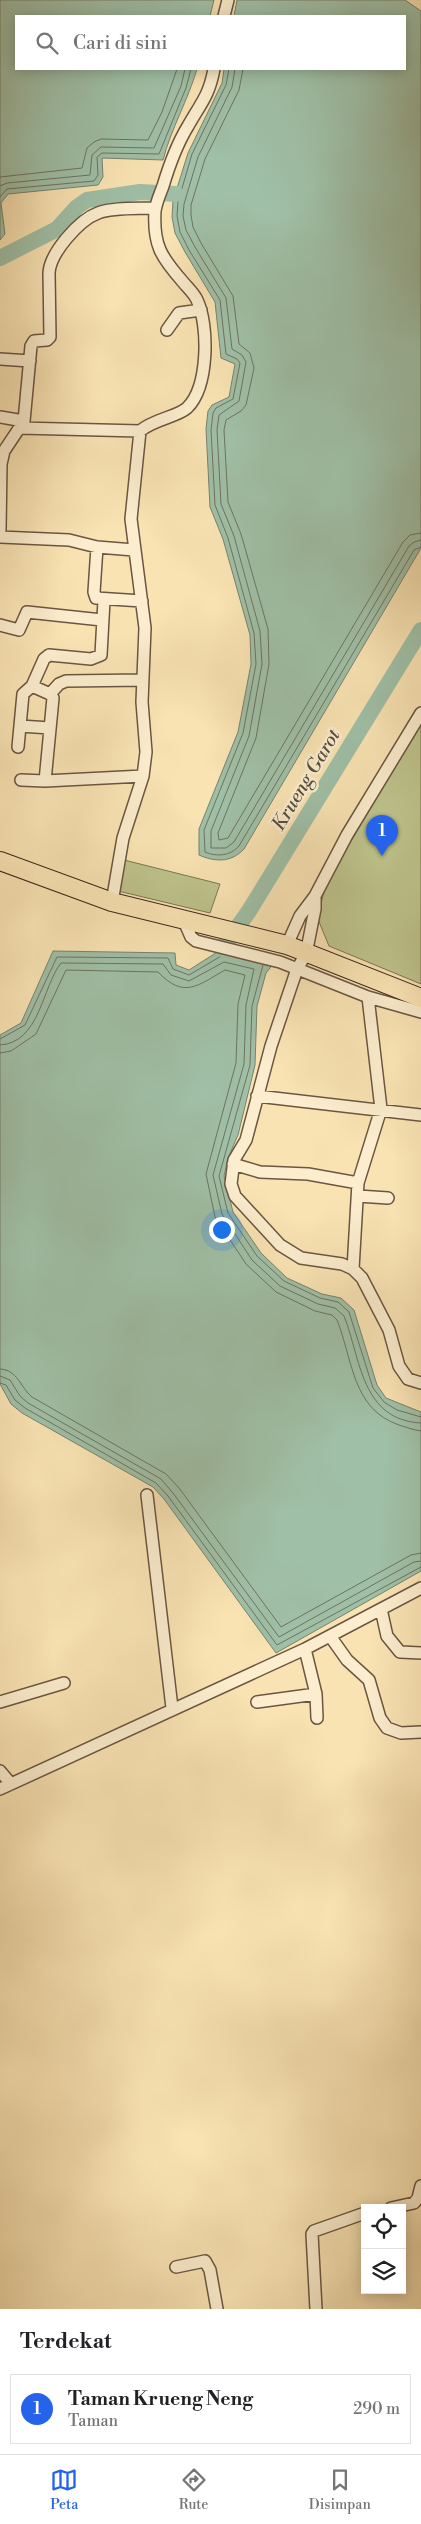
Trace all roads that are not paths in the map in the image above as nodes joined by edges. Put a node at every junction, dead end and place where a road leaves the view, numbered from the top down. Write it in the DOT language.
graph roads {
  1 [pos="228,0"];
  2 [pos="224,15"];
  3 [pos="214,70"];
  4 [pos="157,205"];
  5 [pos="201,310"];
  6 [pos="167,330"];
  7 [pos="0,359"];
  8 [pos="30,361"];
  9 [pos="0,417"];
  10 [pos="22,425"];
  11 [pos="140,431"];
  12 [pos="0,530"];
  13 [pos="0,537"];
  14 [pos="97,547"];
  15 [pos="134,550"];
  16 [pos="104,600"];
  17 [pos="142,602"];
  18 [pos="102,620"];
  19 [pos="0,625"];
  20 [pos="142,680"];
  21 [pos="32,686"];
  22 [pos="50,694"];
  23 [pos="421,713"];
  24 [pos="20,726"];
  25 [pos="50,728"];
  26 [pos="18,747"];
  27 [pos="144,776"];
  28 [pos="21,780"];
  29 [pos="45,781"];
  30 [pos="0,861"];
  31 [pos="315,896"];
  32 [pos="112,902"];
  33 [pos="282,950"];
  34 [pos="306,954"];
  35 [pos="297,969"];
  36 [pos="368,997"];
  37 [pos="421,998"];
  38 [pos="421,1012"];
  39 [pos="257,1096"];
  40 [pos="381,1109"];
  41 [pos="421,1115"];
  42 [pos="233,1164"];
  43 [pos="358,1183"];
  44 [pos="358,1196"];
  45 [pos="388,1198"];
  46 [pos="353,1269"];
  47 [pos="421,1383"];
  48 [pos="147,1495"];
  49 [pos="421,1588"];
  50 [pos="381,1609"];
  51 [pos="330,1636"];
  52 [pos="305,1649"];
  53 [pos="421,1654"];
  54 [pos="64,1683"];
  55 [pos="316,1694"];
  56 [pos="0,1702"];
  57 [pos="257,1702"];
  58 [pos="172,1708"];
  59 [pos="317,1718"];
  60 [pos="421,1732"];
  61 [pos="0,1771"];
  62 [pos="11,1784"];
  63 [pos="0,1789"];
  64 [pos="421,2186"];
  65 [pos="406,2204"];
  66 [pos="361,2214"];
  67 [pos="176,2267"];
  68 [pos="217,2309"];
  69 [pos="316,2309"];
  1 -- 2 [label="street"];
  3 -- 4 [label="street"];
  4 -- 5 [label="street"];
  4 -- 8 [label="street"];
  5 -- 6 [label="street"];
  5 -- 11 [label="street"];
  7 -- 8 [label="street"];
  8 -- 10 [label="street"];
  9 -- 10 [label="street"];
  10 -- 11 [label="street"];
  10 -- 12 [label="street"];
  11 -- 15 [label="street"];
  13 -- 14 [label="street"];
  14 -- 15 [label="street"];
  14 -- 16 [label="street"];
  15 -- 17 [label="street"];
  16 -- 17 [label="street"];
  16 -- 18 [label="street"];
  17 -- 20 [label="street"];
  18 -- 19 [label="street"];
  18 -- 21 [label="street"];
  20 -- 22 [label="street"];
  20 -- 27 [label="street"];
  21 -- 22 [label="street"];
  21 -- 24 [label="street"];
  22 -- 25 [label="street"];
  23 -- 31 [label="street"];
  24 -- 25 [label="street"];
  24 -- 26 [label="street"];
  25 -- 29 [label="street"];
  27 -- 29 [label="street"];
  27 -- 32 [label="street"];
  28 -- 29 [label="street"];
  30 -- 32 [label="highway"];
  31 -- 33 [label="street"];
  31 -- 34 [label="street"];
  32 -- 33 [label="highway"];
  33 -- 34 [label="highway"];
  33 -- 35 [label="street"];
  34 -- 35 [label="street"];
  34 -- 37 [label="highway"];
  35 -- 36 [label="street"];
  35 -- 39 [label="street"];
  36 -- 38 [label="street"];
  36 -- 40 [label="street"];
  39 -- 40 [label="street"];
  39 -- 42 [label="street"];
  40 -- 41 [label="street"];
  40 -- 43 [label="street"];
  42 -- 43 [label="street"];
  42 -- 46 [label="street"];
  43 -- 44 [label="street"];
  44 -- 45 [label="street"];
  44 -- 46 [label="street"];
  46 -- 47 [label="street"];
  48 -- 58 [label="street"];
  49 -- 50 [label="street"];
  50 -- 51 [label="street"];
  50 -- 53 [label="street"];
  51 -- 52 [label="street"];
  51 -- 60 [label="street"];
  52 -- 55 [label="street"];
  52 -- 58 [label="street"];
  54 -- 56 [label="street"];
  55 -- 57 [label="street"];
  55 -- 59 [label="street"];
  58 -- 62 [label="street"];
  61 -- 62 [label="street"];
  62 -- 63 [label="street"];
  64 -- 65 [label="street"];
  66 -- 69 [label="street"];
  67 -- 68 [label="street"];
}
